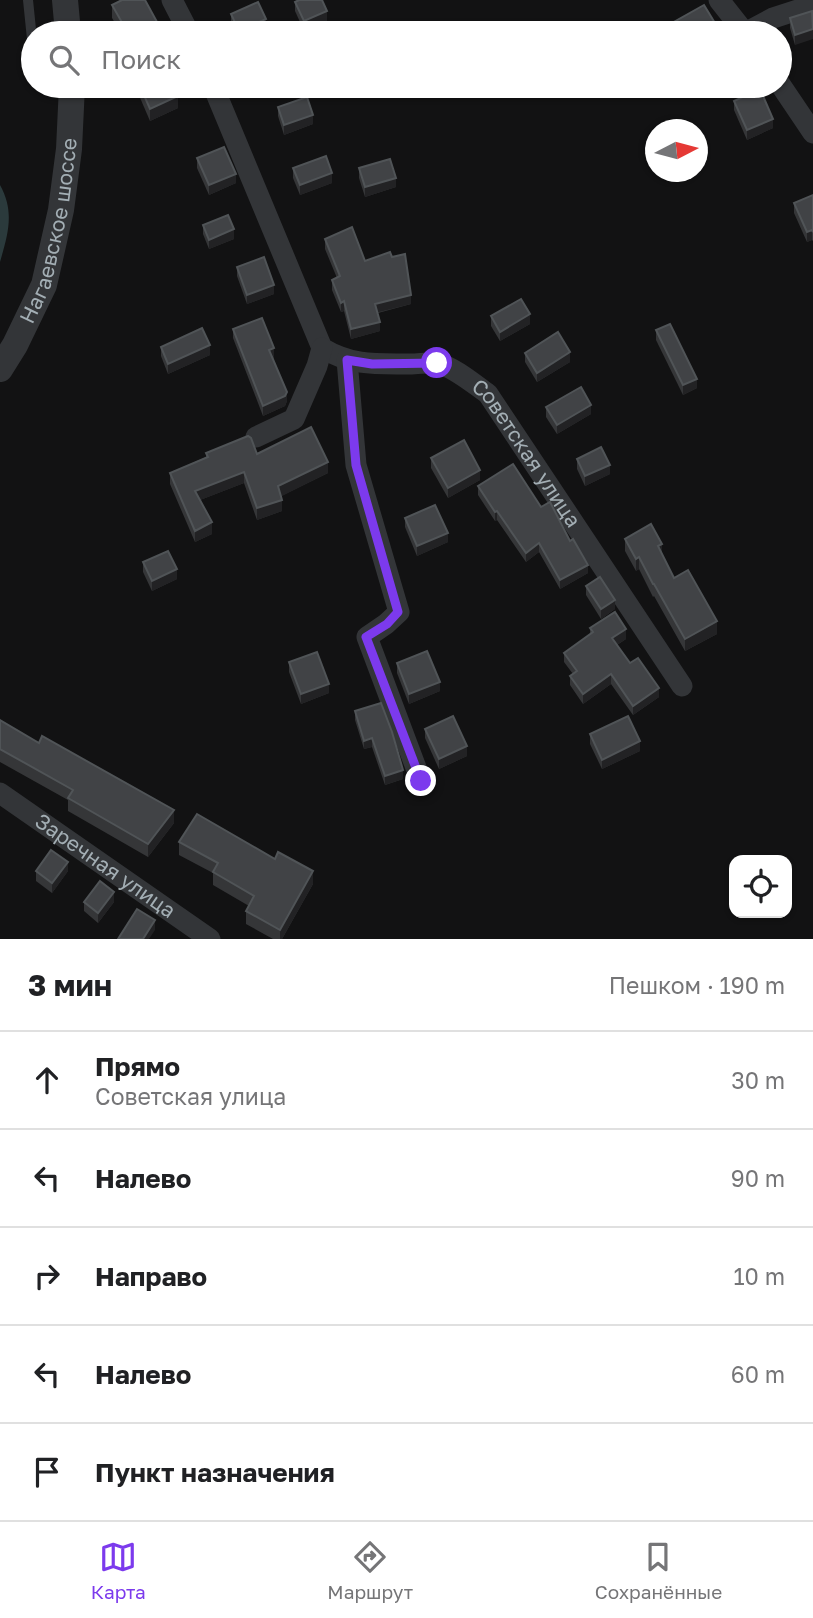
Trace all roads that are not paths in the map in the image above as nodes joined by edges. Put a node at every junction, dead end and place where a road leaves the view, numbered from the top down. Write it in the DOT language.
graph roads {
  1 [pos="27,0"];
  2 [pos="65,0"];
  3 [pos="172,0"];
  4 [pos="719,0"];
  5 [pos="813,5"];
  6 [pos="30,21"];
  7 [pos="67,21"];
  8 [pos="183,21"];
  9 [pos="736,21"];
  10 [pos="767,21"];
  11 [pos="71,98"];
  12 [pos="218,98"];
  13 [pos="790,98"];
  14 [pos="813,132"];
  15 [pos="322,348"];
  16 [pos="347,360"];
  17 [pos="0,369"];
  18 [pos="256,437"];
  19 [pos="682,686"];
  20 [pos="421,781"];
  21 [pos="0,793"];
  22 [pos="210,939"];
  1 -- 6 [label="lane"];
  2 -- 7 [label="street"];
  3 -- 8 [label="street"];
  4 -- 9 [label="street"];
  5 -- 10 [label="street"];
  11 -- 17 [label="street, Нагаевское шоссе"];
  12 -- 15 [label="street"];
  13 -- 14 [label="street"];
  15 -- 16 [label="street, Советская улица"];
  15 -- 18 [label="street"];
  16 -- 19 [label="street, Советская улица"];
  16 -- 20 [label="street"];
  21 -- 22 [label="street, Заречная улица"];
}
